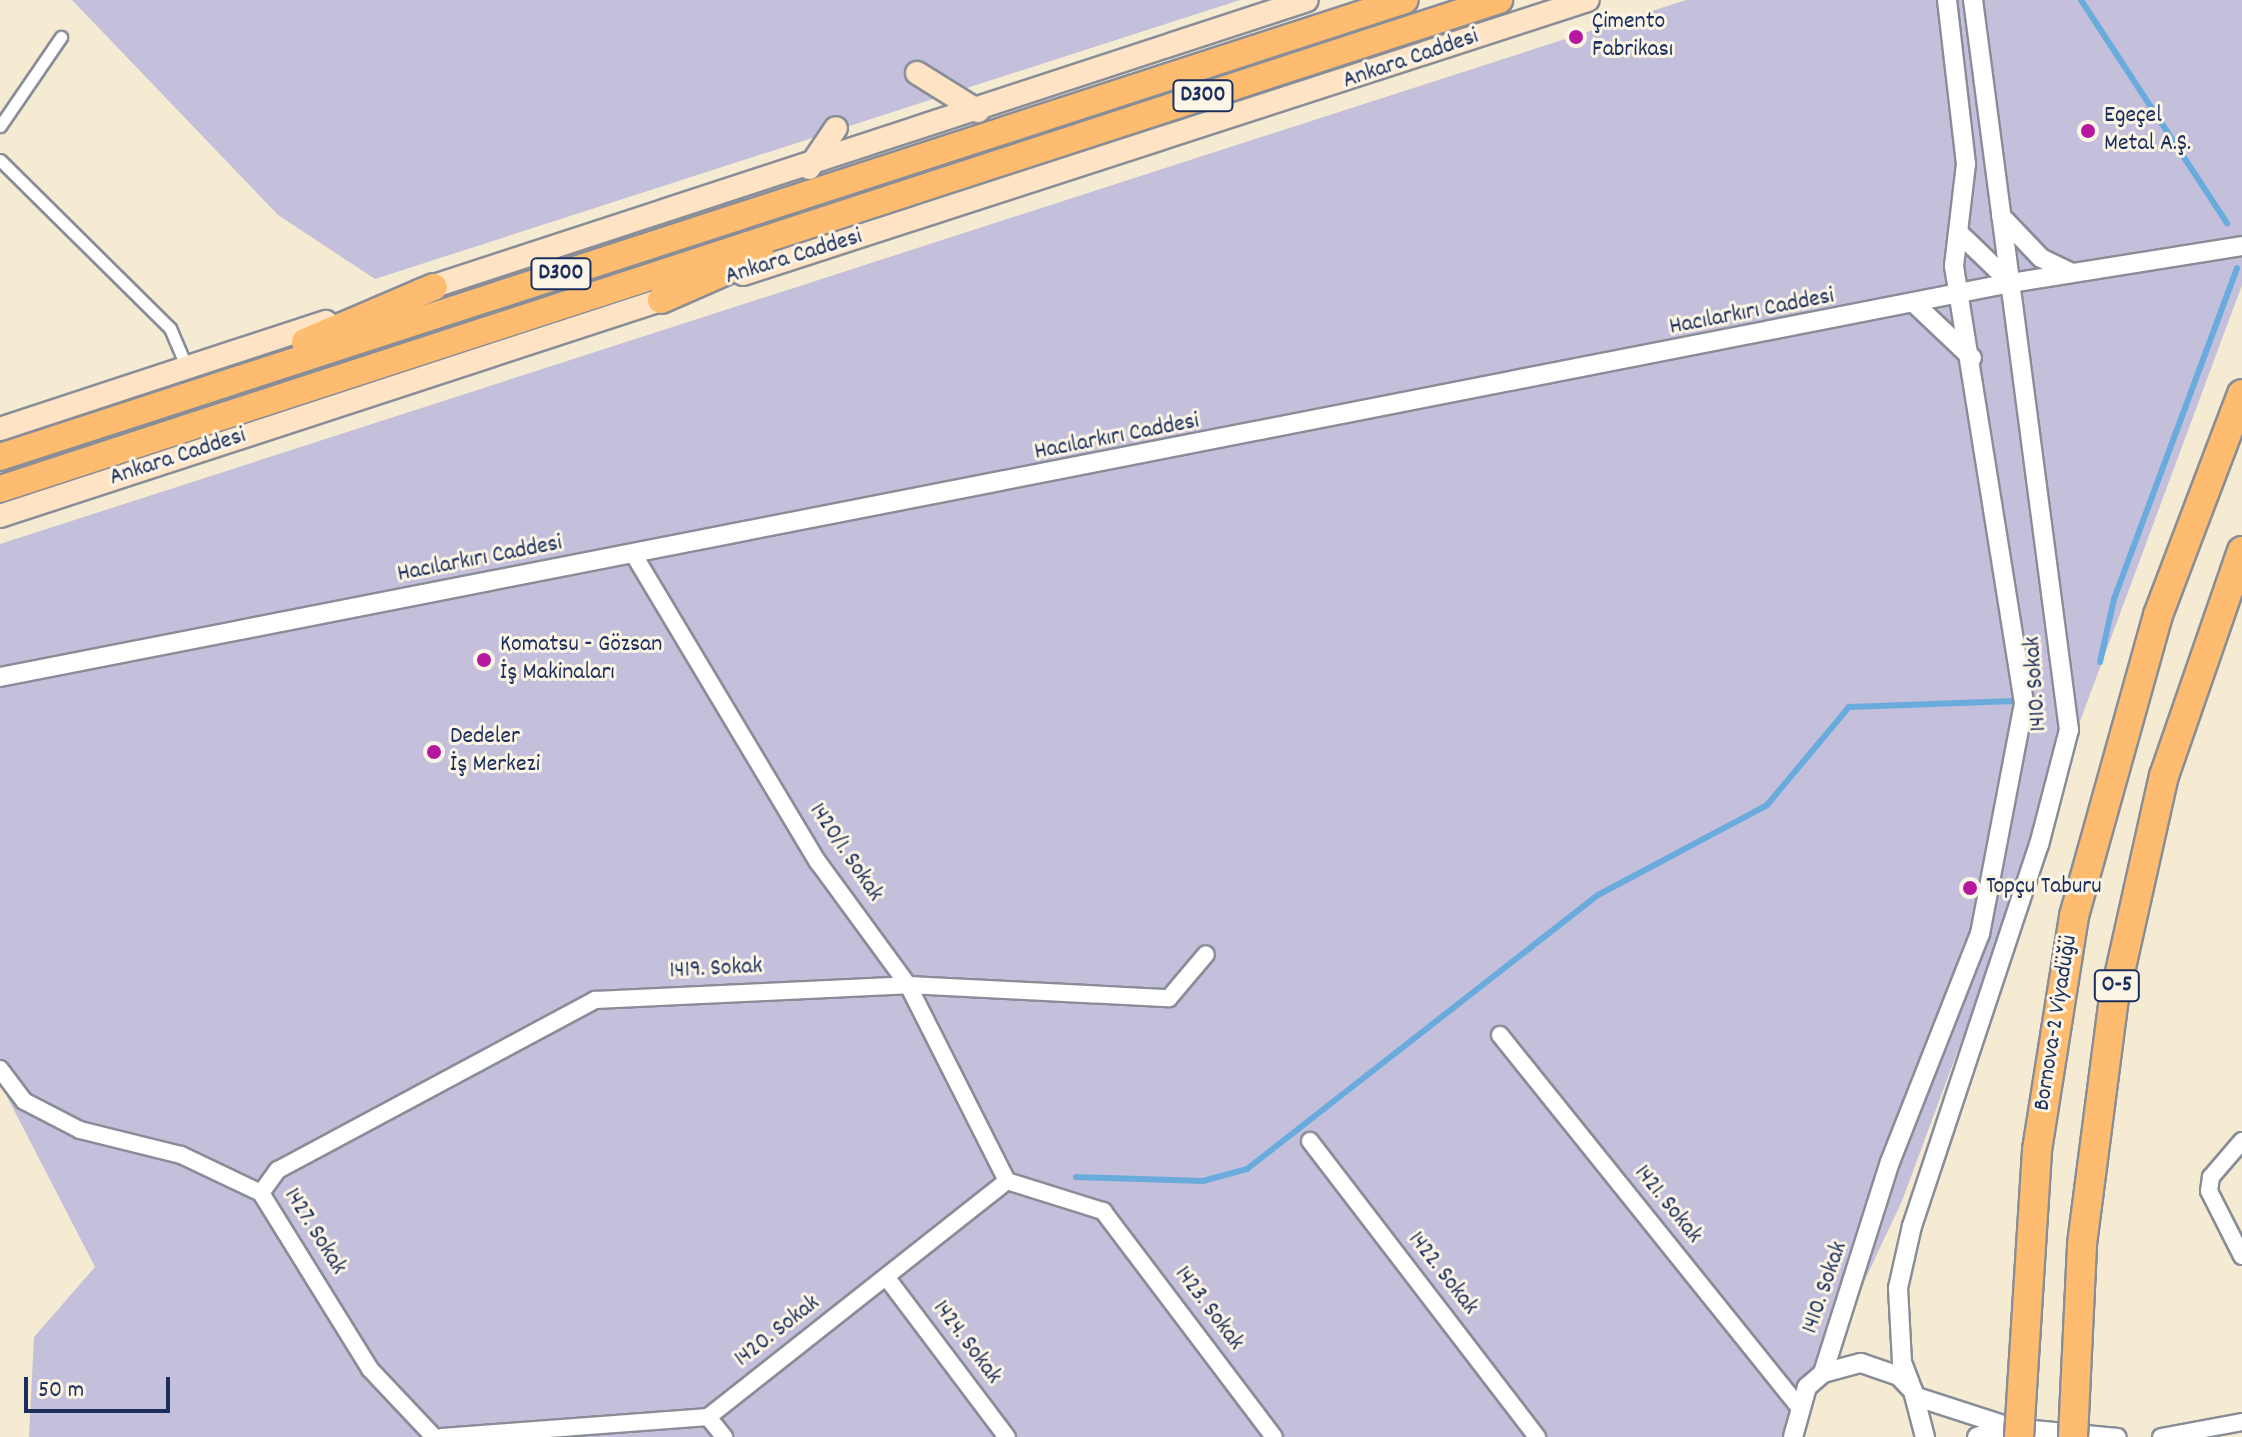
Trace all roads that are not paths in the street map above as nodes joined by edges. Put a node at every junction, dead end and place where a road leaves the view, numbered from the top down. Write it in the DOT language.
graph roads {
  1 [pos="1307,0"];
  2 [pos="1405,0"];
  3 [pos="1499,0"];
  4 [pos="1588,0"];
  5 [pos="1947,0"];
  6 [pos="1973,0"];
  7 [pos="61,37"];
  8 [pos="917,73"];
  9 [pos="978,111"];
  10 [pos="0,126"];
  11 [pos="836,128"];
  12 [pos="0,160"];
  13 [pos="809,168"];
  14 [pos="908,193"];
  15 [pos="2001,216"];
  16 [pos="1959,233"];
  17 [pos="2242,246"];
  18 [pos="2072,273"];
  19 [pos="2011,283"];
  20 [pos="434,287"];
  21 [pos="1963,296"];
  22 [pos="661,300"];
  23 [pos="1916,305"];
  24 [pos="1972,359"];
  25 [pos="187,368"];
  26 [pos="2242,394"];
  27 [pos="150,408"];
  28 [pos="0,429"];
  29 [pos="0,457"];
  30 [pos="0,489"];
  31 [pos="0,516"];
  32 [pos="2242,551"];
  33 [pos="634,555"];
  34 [pos="0,677"];
  35 [pos="1206,954"];
  36 [pos="908,985"];
  37 [pos="1500,1035"];
  38 [pos="0,1069"];
  39 [pos="6,1088"];
  40 [pos="1310,1141"];
  41 [pos="2242,1141"];
  42 [pos="1007,1181"];
  43 [pos="261,1193"];
  44 [pos="2242,1256"];
  45 [pos="887,1278"];
  46 [pos="1823,1373"];
  47 [pos="1915,1394"];
  48 [pos="1797,1404"];
  49 [pos="708,1417"];
  50 [pos="2242,1422"];
  51 [pos="2013,1432"];
  52 [pos="1789,1433"];
  53 [pos="434,1437"];
  54 [pos="442,1437"];
  55 [pos="724,1437"];
  56 [pos="1007,1437"];
  57 [pos="1274,1437"];
  58 [pos="1537,1437"];
  59 [pos="1925,1437"];
  60 [pos="1977,1437"];
  61 [pos="2073,1437"];
  62 [pos="2118,1437"];
  63 [pos="2161,1437"];
  1 -- 9 [label="main road"];
  2 -- 27 [label="highway, D300"];
  3 -- 14 [label="highway, Ankara Caddesi / D300"];
  4 -- 22 [label="main road, Ankara Caddesi"];
  5 -- 16 [label="street, 1410. Sokak"];
  6 -- 15 [label="street, 1410. Sokak"];
  7 -- 10 [label="street"];
  8 -- 9 [label="main road"];
  9 -- 13 [label="main road"];
  11 -- 13 [label="main road"];
  12 -- 25 [label="street"];
  13 -- 20 [label="main road"];
  14 -- 22 [label="highway"];
  14 -- 30 [label="highway, Ankara Caddesi / D300"];
  15 -- 18 [label="street"];
  15 -- 19 [label="street, 1410. Sokak"];
  16 -- 19 [label="street"];
  16 -- 21 [label="street, 1410. Sokak"];
  17 -- 18 [label="street, Hacılarkırı Caddesi"];
  18 -- 19 [label="street, Hacılarkırı Caddesi"];
  19 -- 21 [label="street, Hacılarkırı Caddesi"];
  19 -- 47 [label="street, 1410. Sokak"];
  20 -- 25 [label="main road"];
  20 -- 27 [label="highway"];
  21 -- 23 [label="street, Hacılarkırı Caddesi"];
  21 -- 24 [label="street, 1410. Sokak"];
  22 -- 31 [label="main road, Ankara Caddesi"];
  23 -- 24 [label="street"];
  23 -- 33 [label="street, Hacılarkırı Caddesi"];
  24 -- 46 [label="street, 1410. Sokak"];
  25 -- 28 [label="main road"];
  26 -- 51 [label="highway, Bornova-2 Viyadüğü / O-5, bridge"];
  27 -- 29 [label="highway, D300"];
  32 -- 61 [label="highway, O-5, bridge"];
  33 -- 34 [label="street, Hacılarkırı Caddesi"];
  33 -- 36 [label="street, 1420/1. Sokak"];
  35 -- 36 [label="street, 1419. Sokak"];
  36 -- 42 [label="street, 1420/1. Sokak"];
  36 -- 43 [label="street, 1419. Sokak"];
  37 -- 48 [label="street, 1421. Sokak"];
  38 -- 39 [label="street, 1427. Sokak"];
  39 -- 43 [label="street, 1427. Sokak"];
  40 -- 58 [label="street, 1422. Sokak"];
  41 -- 44 [label="street"];
  42 -- 45 [label="street, 1420. Sokak"];
  42 -- 57 [label="street, 1423. Sokak"];
  43 -- 53 [label="street, 1427. Sokak"];
  45 -- 49 [label="street, 1420. Sokak"];
  45 -- 56 [label="street, 1424. Sokak"];
  46 -- 47 [label="street"];
  46 -- 48 [label="street"];
  47 -- 51 [label="street"];
  47 -- 59 [label="street, 1410. Sokak"];
  48 -- 52 [label="street"];
  49 -- 54 [label="street"];
  49 -- 55 [label="street"];
  50 -- 63 [label="street"];
  51 -- 60 [label="street"];
  51 -- 62 [label="street"];
}
